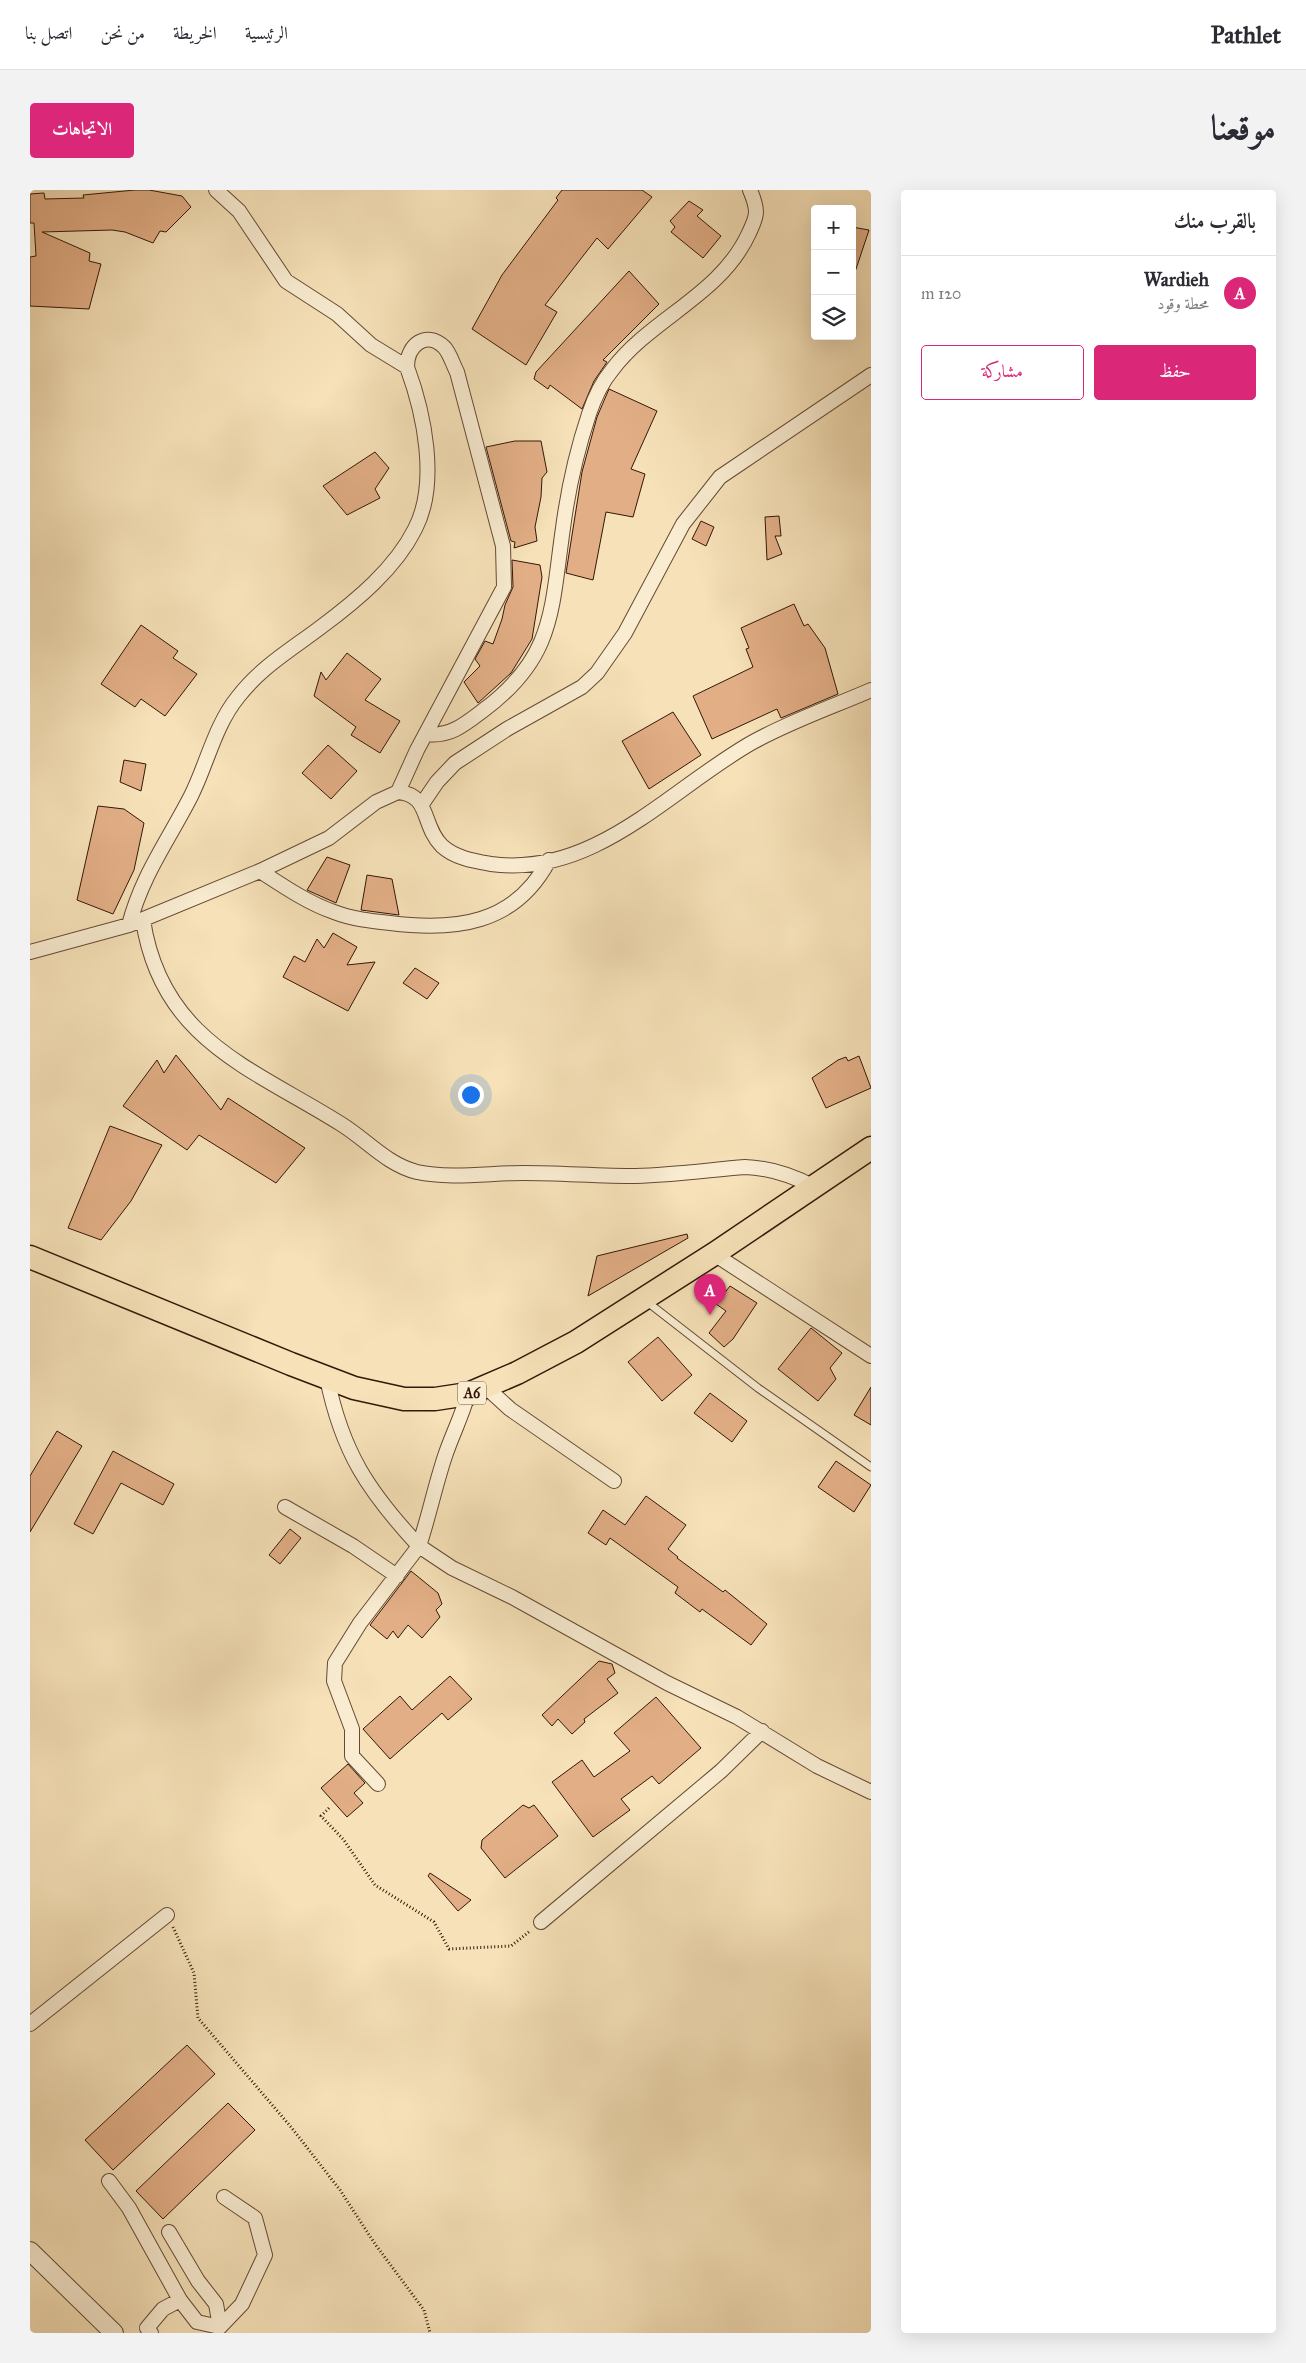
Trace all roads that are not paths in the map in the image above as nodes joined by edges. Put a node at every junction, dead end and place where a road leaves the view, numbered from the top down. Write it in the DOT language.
graph roads {
  1 [pos="216,190"];
  2 [pos="750,190"];
  3 [pos="408,367"];
  4 [pos="871,375"];
  5 [pos="871,690"];
  6 [pos="427,734"];
  7 [pos="398,792"];
  8 [pos="422,804"];
  9 [pos="548,860"];
  10 [pos="260,871"];
  11 [pos="143,920"];
  12 [pos="129,925"];
  13 [pos="30,952"];
  14 [pos="871,1148"];
  15 [pos="814,1187"];
  16 [pos="714,1254"];
  17 [pos="30,1257"];
  18 [pos="644,1298"];
  19 [pos="871,1356"];
  20 [pos="327,1378"];
  21 [pos="477,1391"];
  22 [pos="871,1467"];
  23 [pos="614,1481"];
  24 [pos="285,1507"];
  25 [pos="419,1546"];
  26 [pos="397,1576"];
  27 [pos="762,1731"];
  28 [pos="378,1784"];
  29 [pos="871,1792"];
  30 [pos="167,1915"];
  31 [pos="541,1922"];
  32 [pos="30,2024"];
  33 [pos="108,2181"];
  34 [pos="224,2197"];
  35 [pos="169,2232"];
  36 [pos="30,2251"];
  37 [pos="180,2300"];
  38 [pos="220,2327"];
  39 [pos="114,2333"];
  40 [pos="151,2333"];
  1 -- 3 [label="street"];
  2 -- 6 [label="street"];
  3 -- 6 [label="street"];
  3 -- 12 [label="street"];
  4 -- 8 [label="street"];
  5 -- 9 [label="street"];
  6 -- 7 [label="street"];
  7 -- 8 [label="street"];
  7 -- 10 [label="street"];
  8 -- 9 [label="street"];
  9 -- 10 [label="street"];
  10 -- 11 [label="street"];
  11 -- 12 [label="street"];
  11 -- 15 [label="street"];
  12 -- 13 [label="street"];
  14 -- 15 [label="highway, A6"];
  15 -- 16 [label="highway, A6"];
  16 -- 18 [label="highway, A6"];
  16 -- 19 [label="street"];
  17 -- 20 [label="highway, A6"];
  18 -- 21 [label="highway, A6"];
  18 -- 22 [label="lane"];
  20 -- 21 [label="highway, A6"];
  20 -- 25 [label="street"];
  21 -- 23 [label="street"];
  21 -- 25 [label="street"];
  24 -- 26 [label="street"];
  25 -- 26 [label="street"];
  25 -- 27 [label="street"];
  26 -- 28 [label="street"];
  27 -- 29 [label="street"];
  27 -- 31 [label="street"];
  30 -- 32 [label="street"];
  33 -- 37 [label="street"];
  34 -- 38 [label="street"];
  35 -- 38 [label="street"];
  36 -- 39 [label="street"];
  37 -- 38 [label="street"];
  37 -- 40 [label="street"];
}
